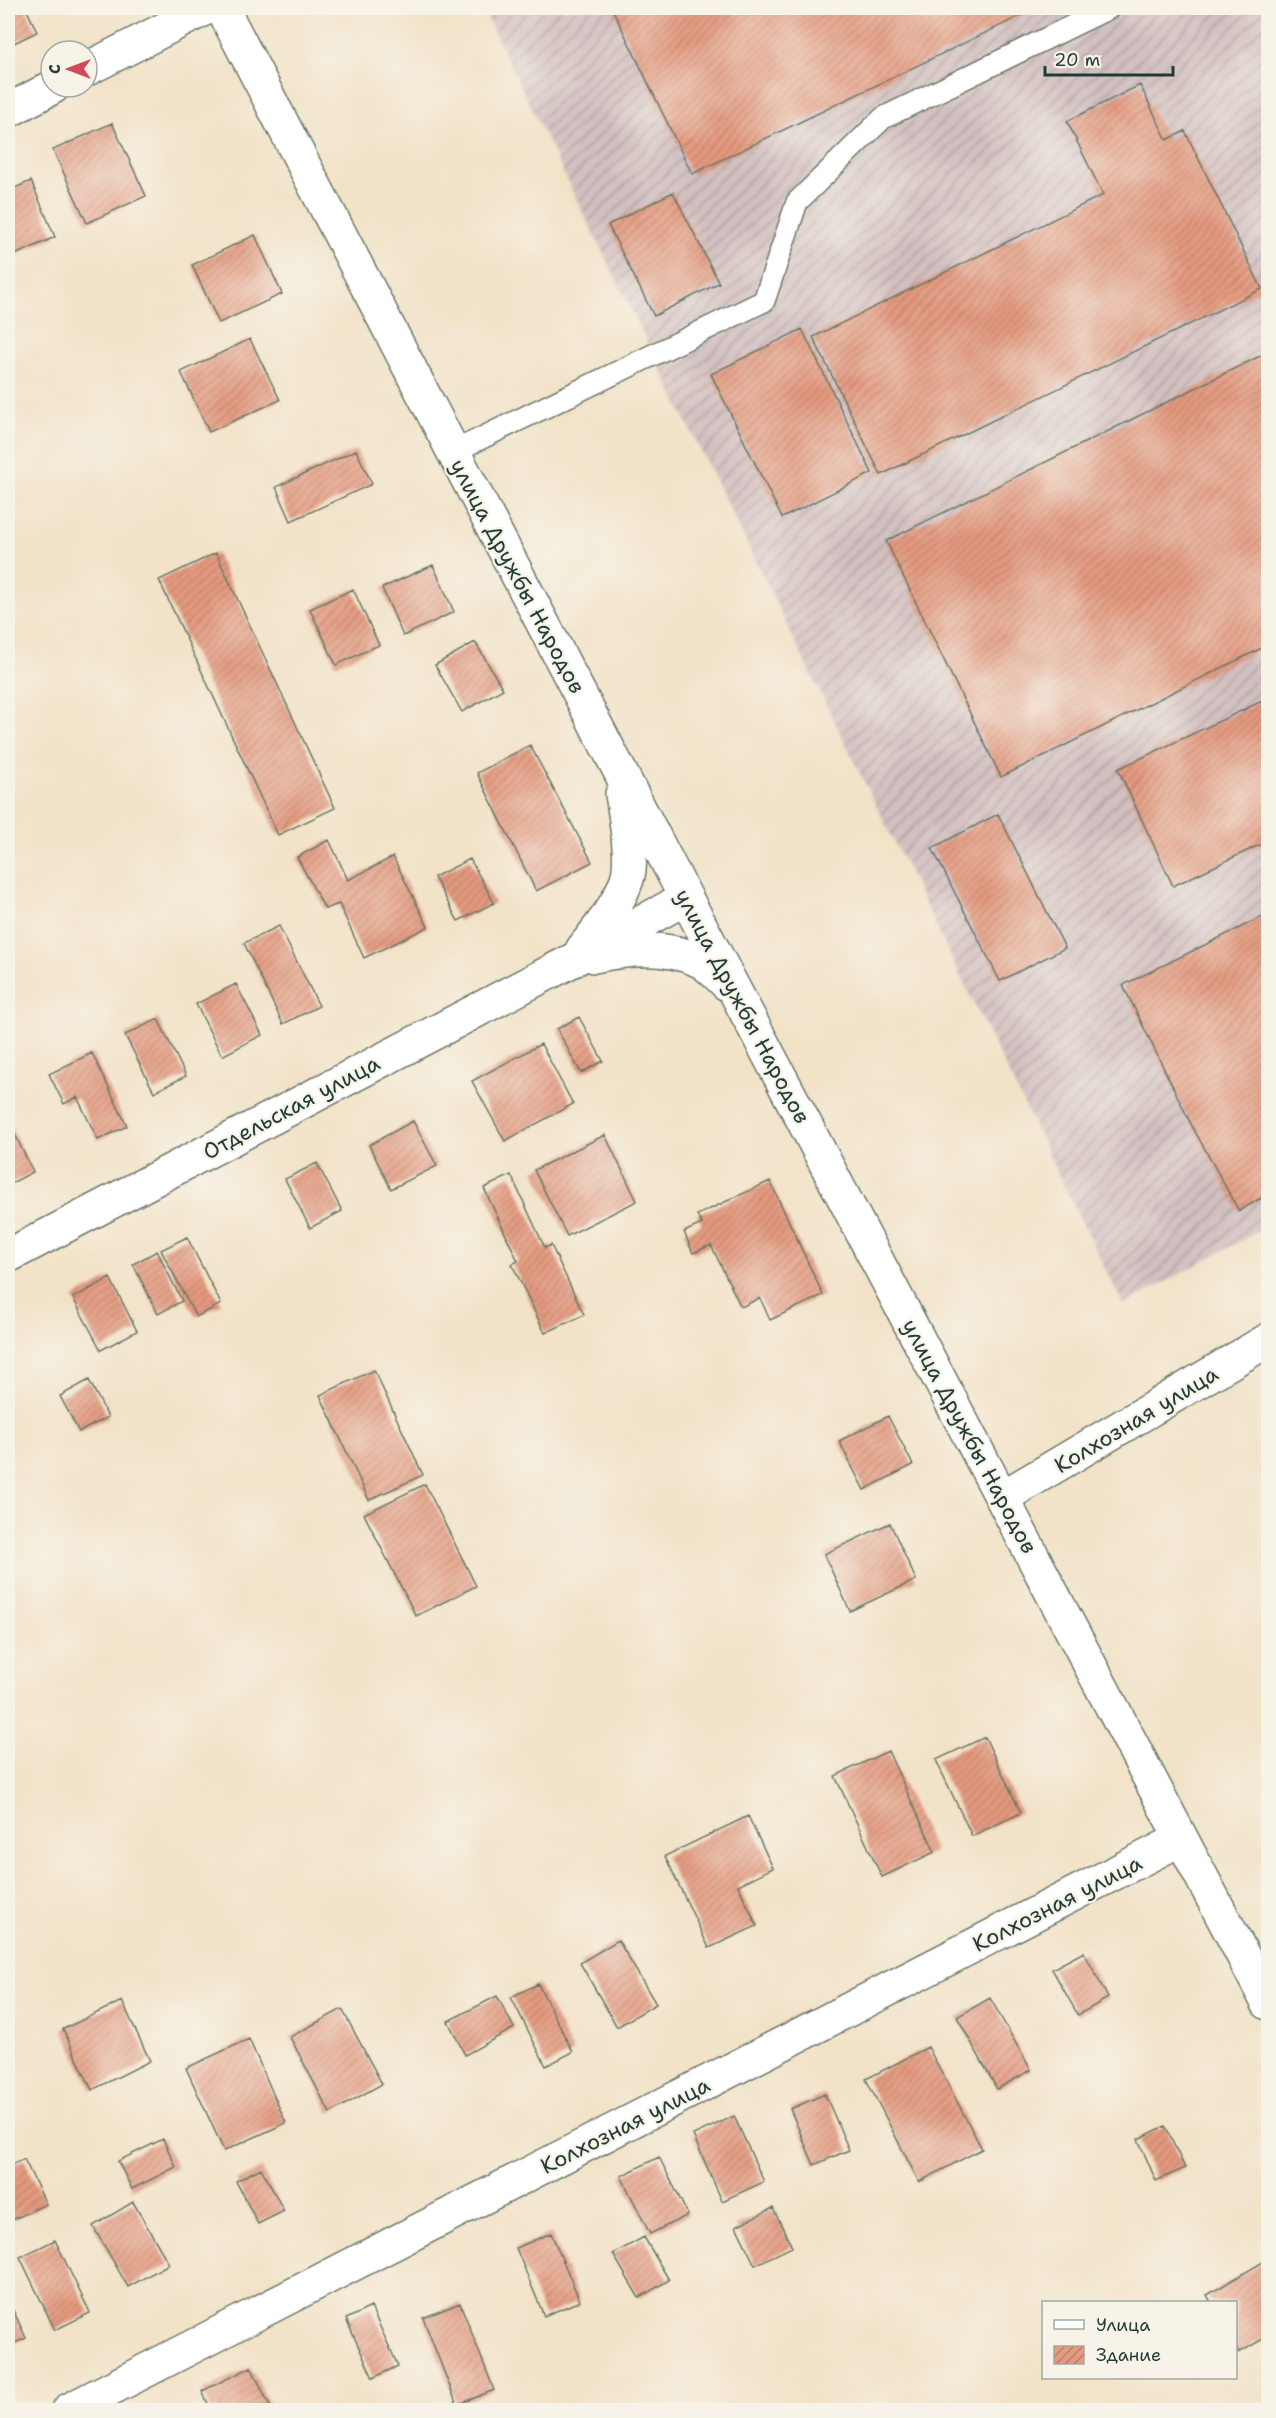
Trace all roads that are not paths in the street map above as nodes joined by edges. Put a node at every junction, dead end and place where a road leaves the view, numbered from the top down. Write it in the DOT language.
graph roads {
  1 [pos="206,8"];
  2 [pos="222,8"];
  3 [pos="1109,8"];
  4 [pos="99,63"];
  5 [pos="39,94"];
  6 [pos="8,111"];
  7 [pos="453,452"];
  8 [pos="617,766"];
  9 [pos="686,898"];
  10 [pos="575,959"];
  11 [pos="735,990"];
  12 [pos="8,1256"];
  13 [pos="1269,1340"];
  14 [pos="1003,1497"];
  15 [pos="1181,1839"];
  16 [pos="1269,2003"];
  17 [pos="69,2410"];
  1 -- 4 [label="street"];
  2 -- 7 [label="street, улица Дружбы Народов"];
  3 -- 7 [label="lane"];
  5 -- 6 [label="street"];
  7 -- 8 [label="street, улица Дружбы Народов"];
  8 -- 9 [label="street, улица Дружбы Народов"];
  8 -- 10 [label="street, Отдельская улица"];
  9 -- 10 [label="street, Отдельская улица"];
  9 -- 11 [label="street, улица Дружбы Народов"];
  10 -- 11 [label="street, Отдельская улица"];
  10 -- 12 [label="street, Отдельская улица"];
  11 -- 14 [label="street, улица Дружбы Народов"];
  13 -- 14 [label="street, Колхозная улица"];
  14 -- 15 [label="street, улица Дружбы Народов"];
  15 -- 16 [label="street, улица Дружбы Народов"];
  15 -- 17 [label="street, Колхозная улица"];
}
